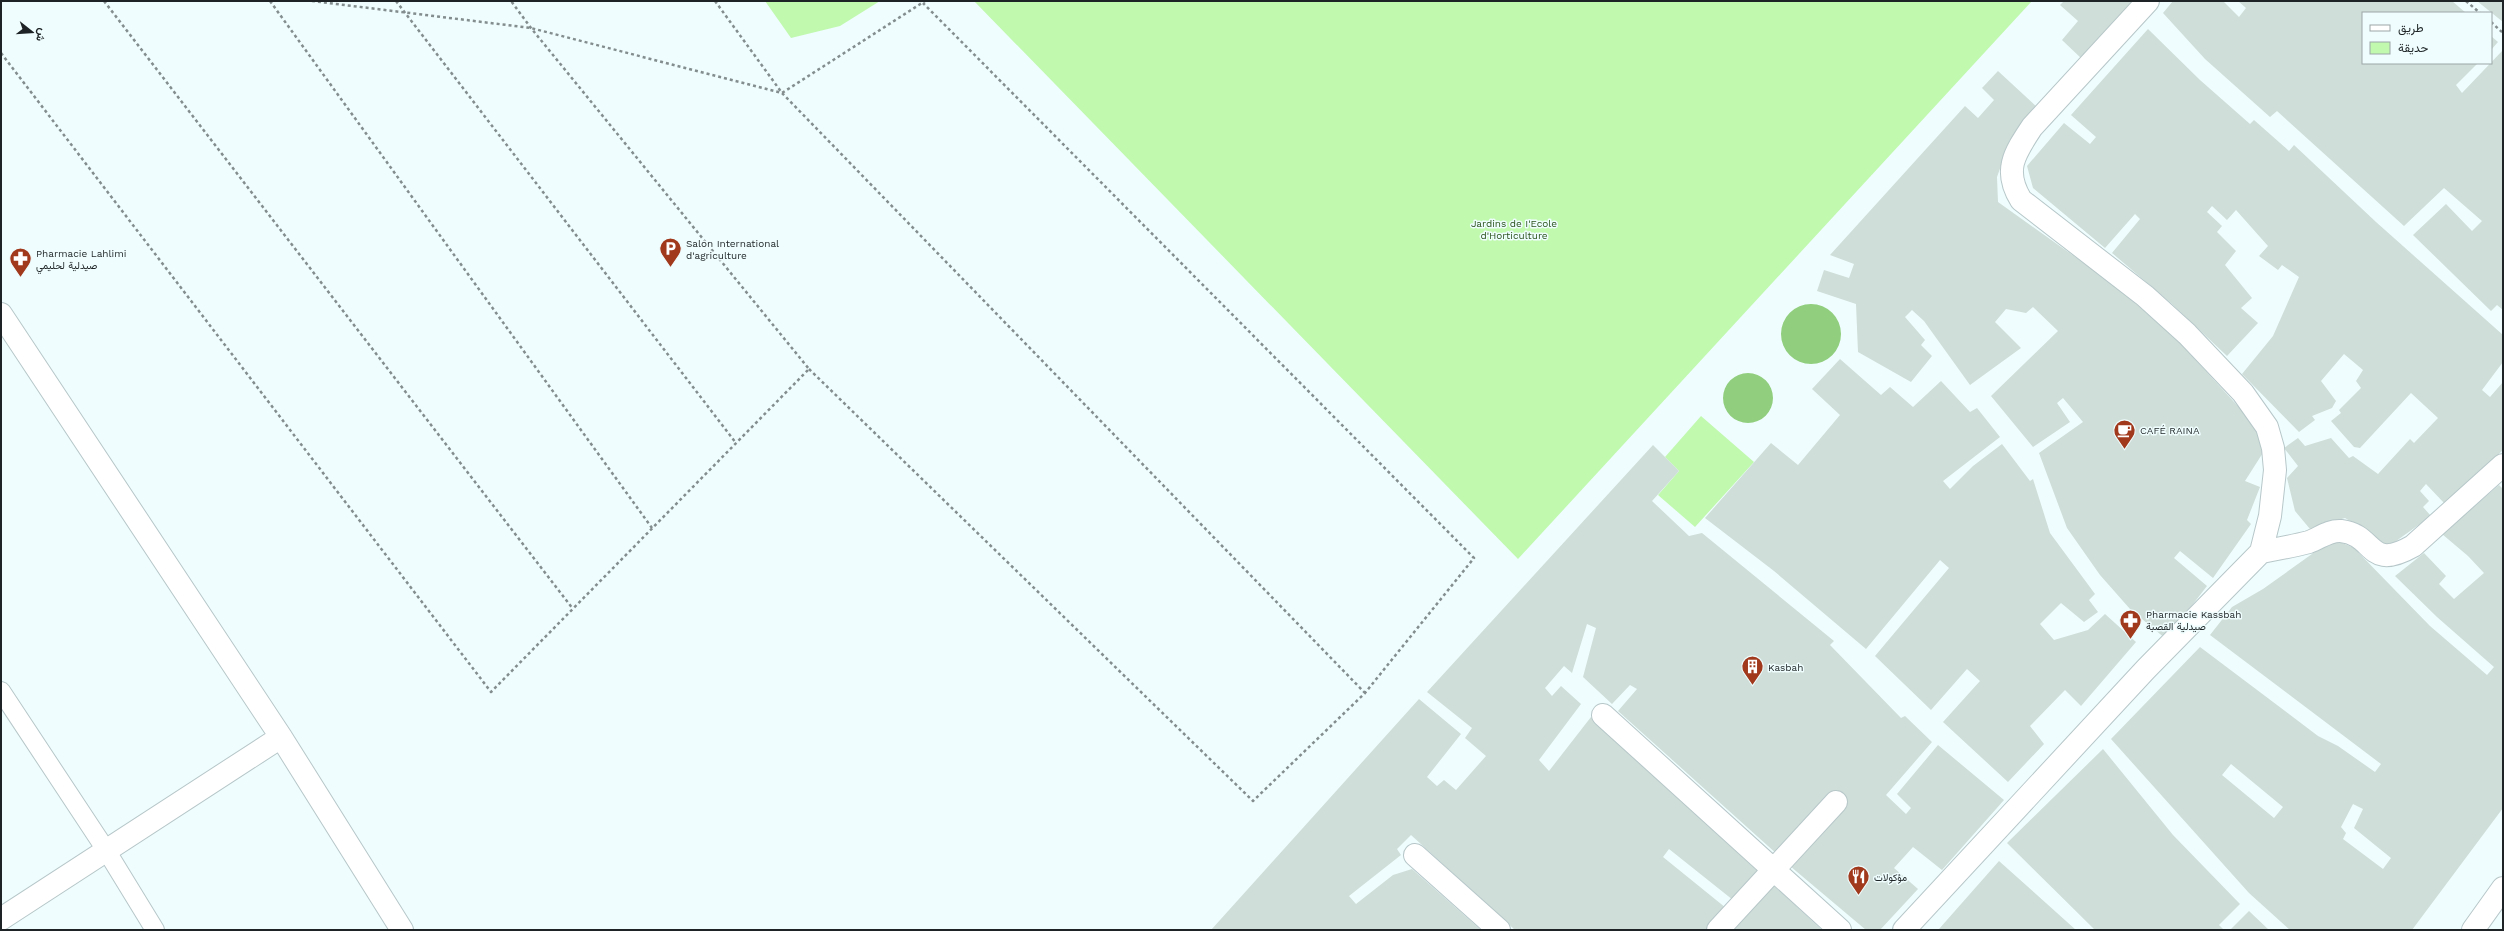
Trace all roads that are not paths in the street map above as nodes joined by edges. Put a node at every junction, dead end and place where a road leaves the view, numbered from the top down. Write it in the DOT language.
graph roads {
  1 [pos="2148,1"];
  2 [pos="1,314"];
  3 [pos="2503,465"];
  4 [pos="2261,552"];
  5 [pos="1,691"];
  6 [pos="1603,715"];
  7 [pos="281,737"];
  8 [pos="1836,802"];
  9 [pos="106,850"];
  10 [pos="1414,855"];
  11 [pos="1774,870"];
  12 [pos="2503,888"];
  13 [pos="1,919"];
  14 [pos="155,930"];
  15 [pos="402,930"];
  16 [pos="1499,930"];
  17 [pos="1718,930"];
  18 [pos="1840,930"];
  19 [pos="1904,930"];
  20 [pos="2473,930"];
  1 -- 4 [label="street"];
  2 -- 7 [label="street"];
  3 -- 4 [label="street"];
  4 -- 19 [label="street"];
  5 -- 9 [label="lane"];
  6 -- 11 [label="street"];
  7 -- 9 [label="street"];
  7 -- 15 [label="street"];
  8 -- 11 [label="street"];
  9 -- 13 [label="street"];
  9 -- 14 [label="lane"];
  10 -- 16 [label="street"];
  11 -- 17 [label="street"];
  11 -- 18 [label="street"];
  12 -- 20 [label="street"];
}
